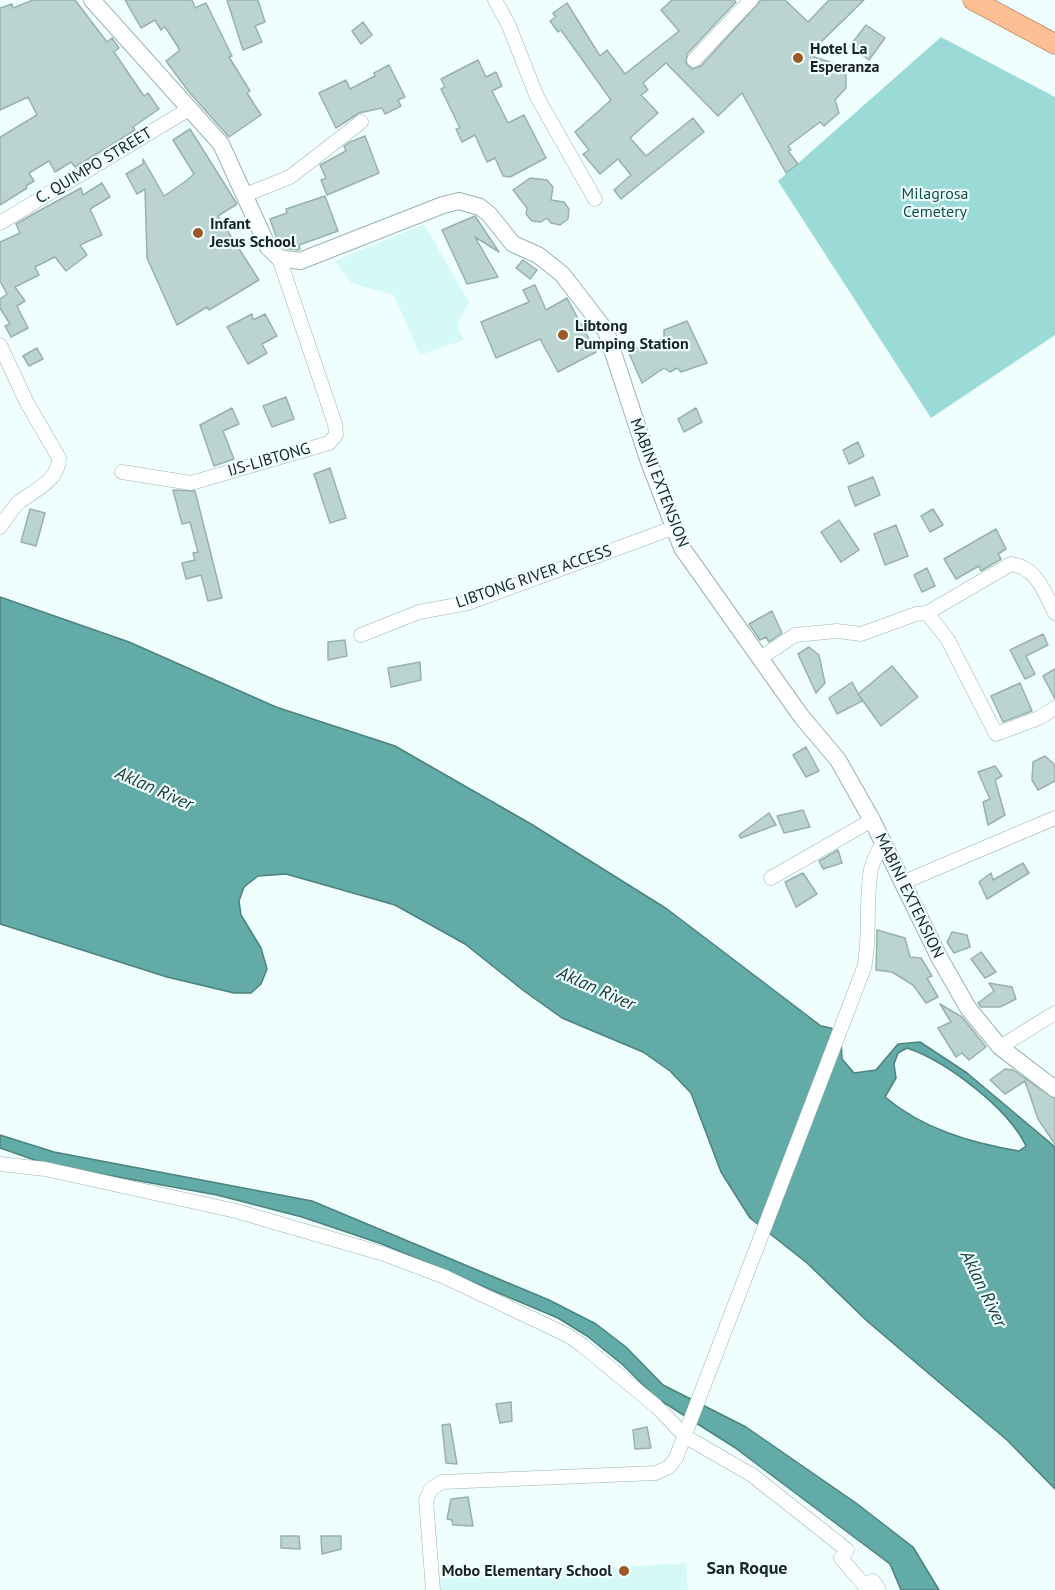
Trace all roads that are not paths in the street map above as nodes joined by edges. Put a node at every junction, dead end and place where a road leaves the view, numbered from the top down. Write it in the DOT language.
graph roads {
  1 [pos="92,0"];
  2 [pos="495,0"];
  3 [pos="751,0"];
  4 [pos="980,2"];
  5 [pos="1055,44"];
  6 [pos="694,60"];
  7 [pos="189,109"];
  8 [pos="361,122"];
  9 [pos="245,195"];
  10 [pos="595,199"];
  11 [pos="0,223"];
  12 [pos="279,258"];
  13 [pos="0,345"];
  14 [pos="122,472"];
  15 [pos="0,527"];
  16 [pos="673,528"];
  17 [pos="927,613"];
  18 [pos="1055,613"];
  19 [pos="361,635"];
  20 [pos="762,657"];
  21 [pos="1055,708"];
  22 [pos="1055,818"];
  23 [pos="872,820"];
  24 [pos="882,843"];
  25 [pos="771,878"];
  26 [pos="904,882"];
  27 [pos="1055,1013"];
  28 [pos="1000,1047"];
  29 [pos="1055,1089"];
  30 [pos="0,1164"];
  31 [pos="687,1434"];
  32 [pos="433,1590"];
  33 [pos="879,1590"];
  1 -- 7 [label="street"];
  2 -- 10 [label="street"];
  3 -- 6 [label="street"];
  4 -- 5 [label="main road"];
  7 -- 9 [label="street"];
  7 -- 11 [label="street, C. QUIMPO STREET"];
  8 -- 9 [label="street"];
  9 -- 12 [label="street"];
  12 -- 14 [label="street, IJS-LIBTONG"];
  12 -- 16 [label="street, MABINI EXTENSION"];
  13 -- 15 [label="street"];
  16 -- 19 [label="street, LIBTONG RIVER ACCESS"];
  16 -- 20 [label="street, MABINI EXTENSION"];
  17 -- 18 [label="street"];
  17 -- 20 [label="street"];
  17 -- 21 [label="street"];
  20 -- 23 [label="street, MABINI EXTENSION"];
  22 -- 26 [label="street"];
  23 -- 24 [label="street, MABINI EXTENSION"];
  23 -- 25 [label="street"];
  24 -- 26 [label="street, MABINI EXTENSION"];
  24 -- 31 [label="street"];
  26 -- 28 [label="street, MABINI EXTENSION"];
  27 -- 28 [label="street"];
  28 -- 29 [label="street, MABINI EXTENSION"];
  30 -- 31 [label="street"];
  31 -- 32 [label="street"];
  31 -- 33 [label="street"];
}
